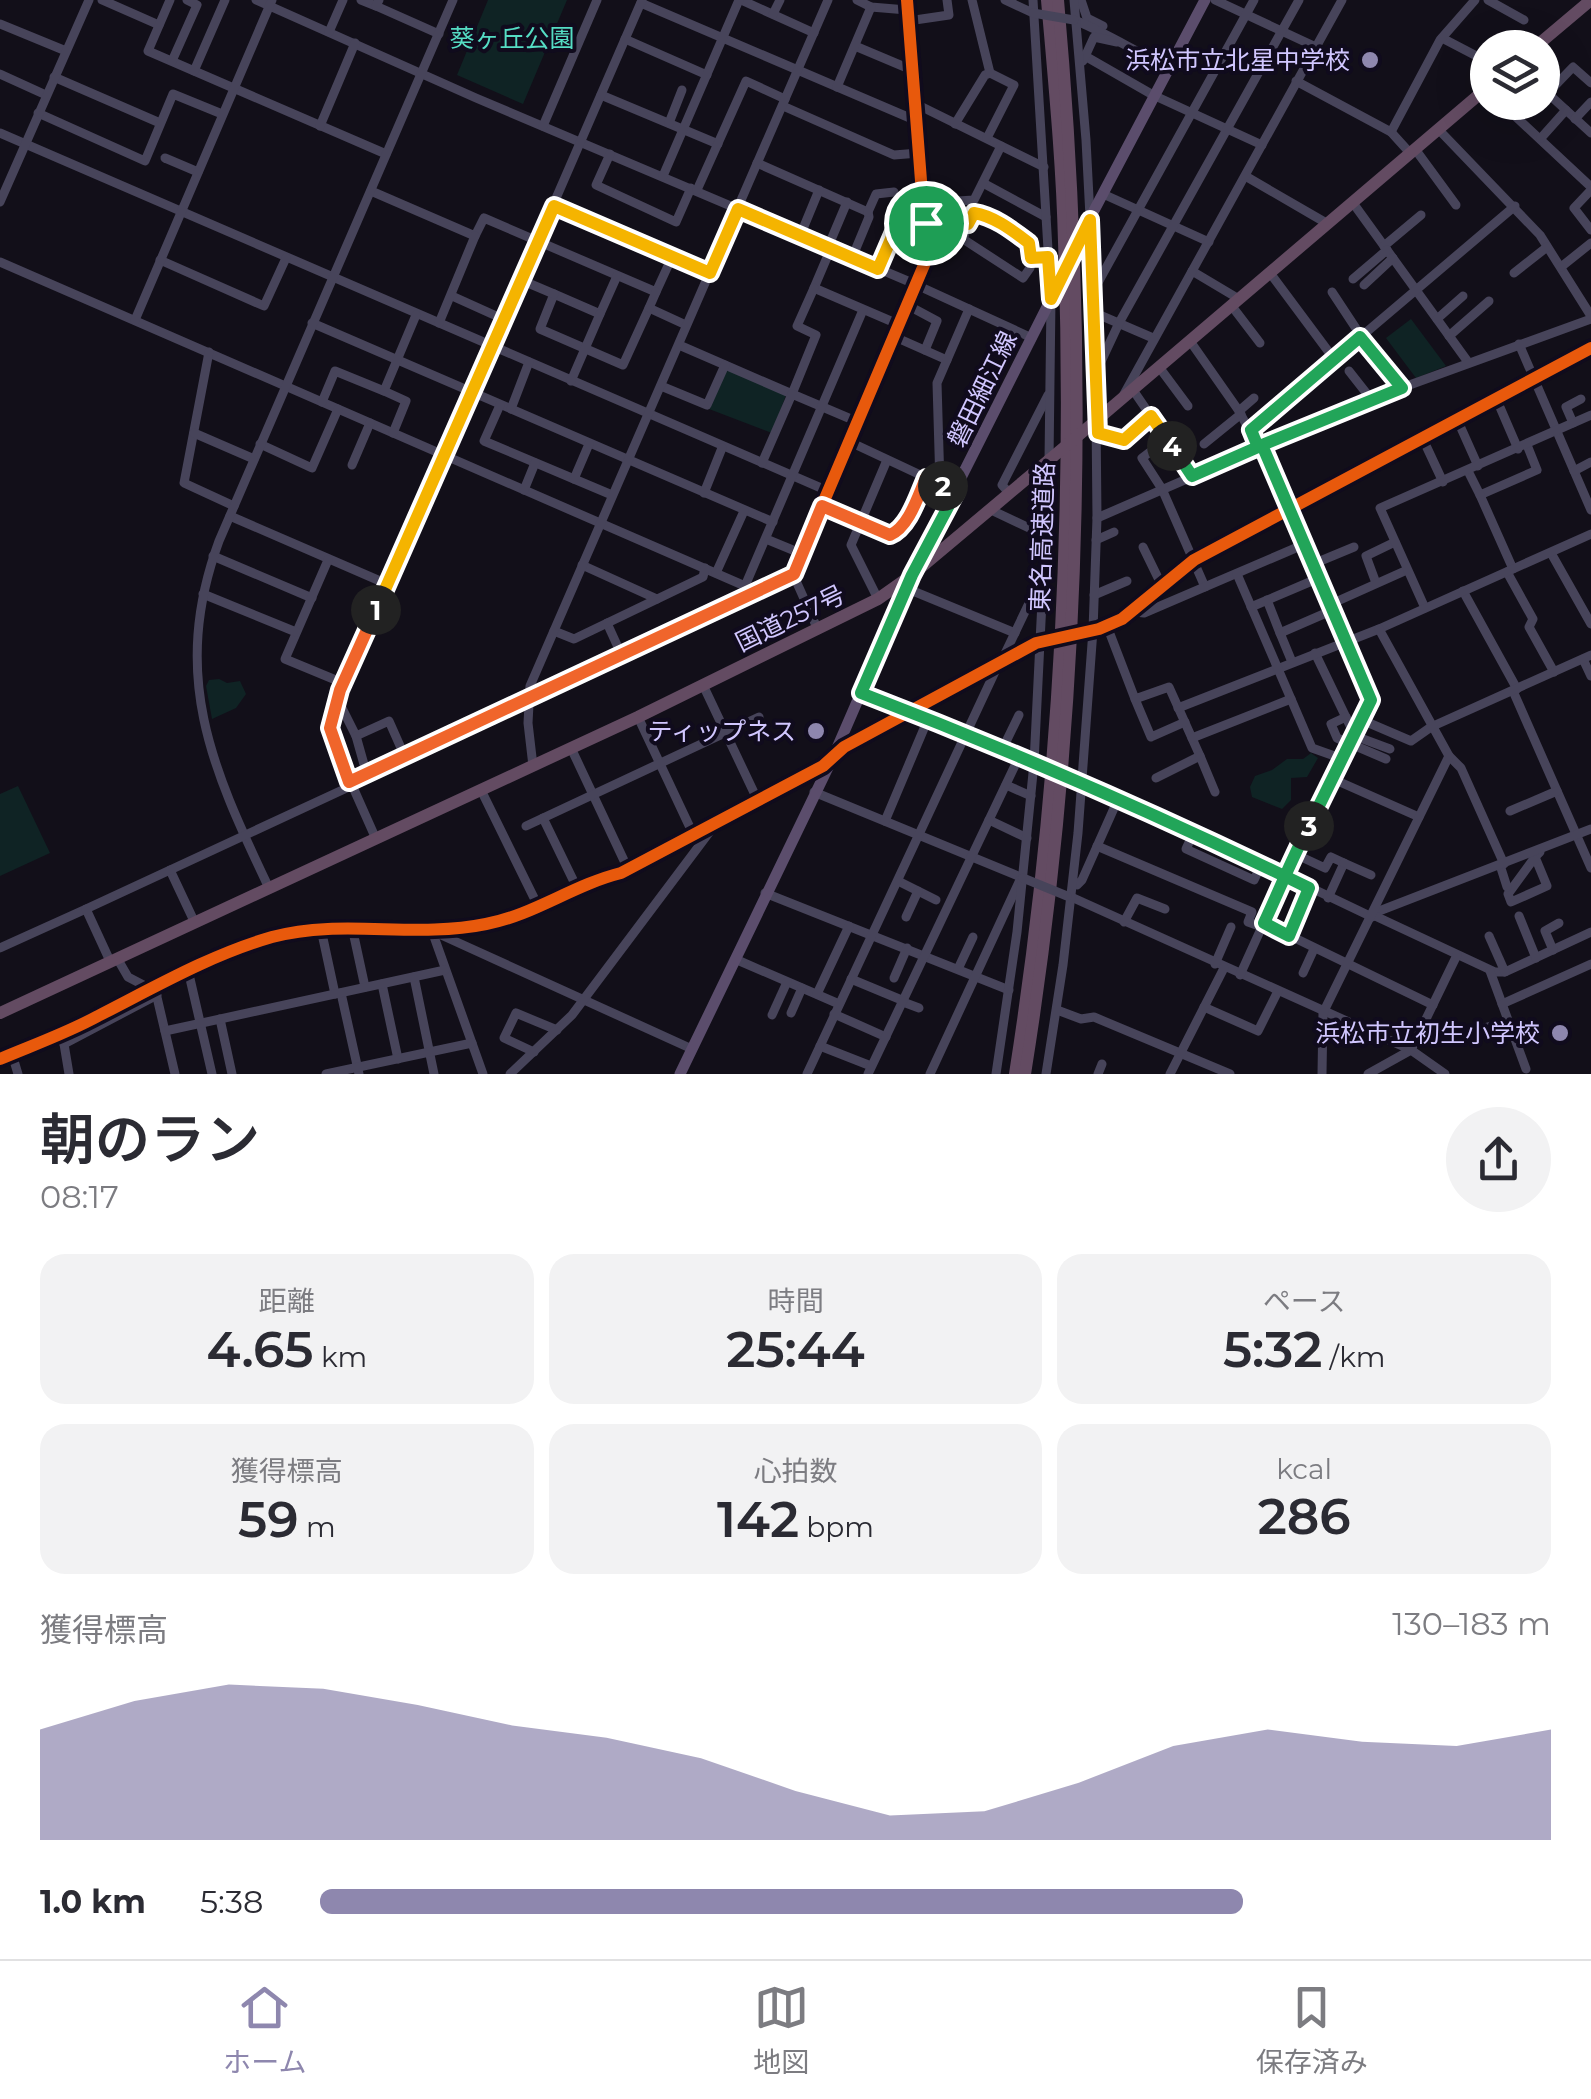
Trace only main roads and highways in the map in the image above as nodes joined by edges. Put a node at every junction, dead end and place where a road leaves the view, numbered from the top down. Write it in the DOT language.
graph roads {
  1 [pos="1047,0"];
  2 [pos="1058,0"];
  3 [pos="1205,0"];
  4 [pos="1590,0"];
  5 [pos="1555,30"];
  6 [pos="1470,104"];
  7 [pos="910,582"];
  8 [pos="0,1013"];
  9 [pos="680,1074"];
  10 [pos="1015,1074"];
  11 [pos="1025,1074"];
  1 -- 10 [label="highway, 東名高速道路"];
  2 -- 11 [label="highway, 東名高速道路"];
  3 -- 7 [label="main road, 磐田細江線, bridge"];
  4 -- 5 [label="highway"];
  6 -- 7 [label="highway, 国道257号, bridge"];
  7 -- 8 [label="highway, 国道257号"];
  7 -- 9 [label="main road, 磐田細江線"];
}
